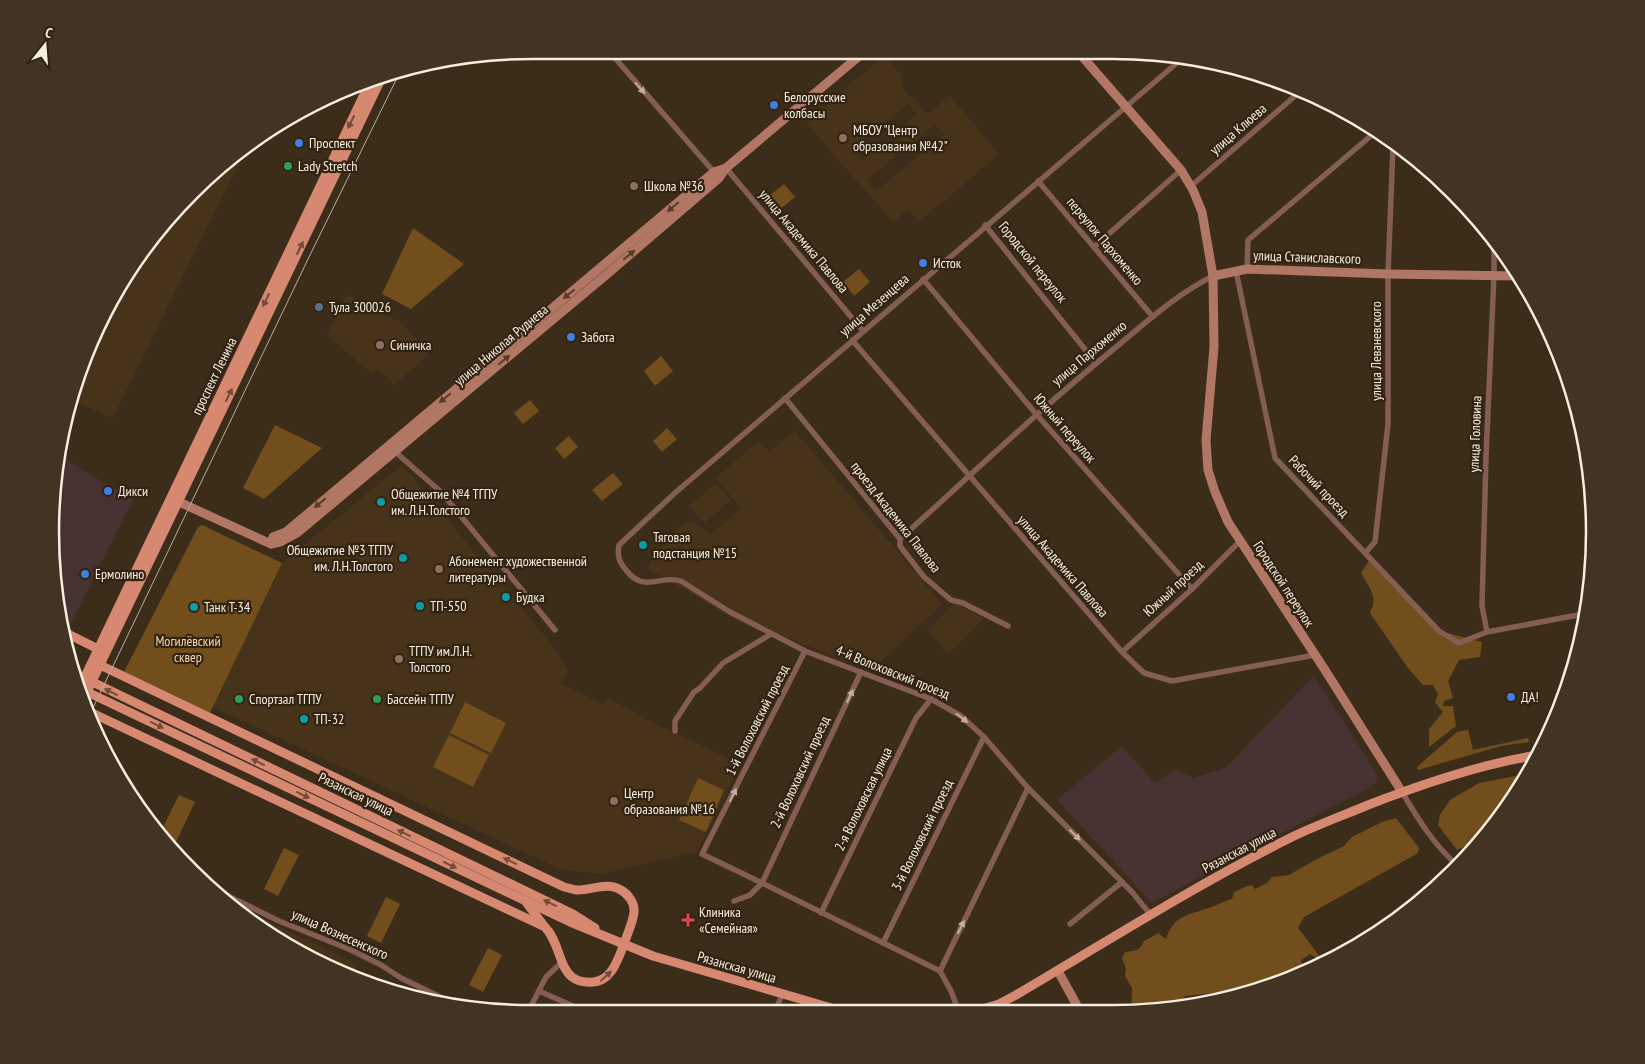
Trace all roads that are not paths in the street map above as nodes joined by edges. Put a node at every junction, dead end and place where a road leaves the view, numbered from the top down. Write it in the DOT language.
graph roads {
  1 [pos="616,59"];
  2 [pos="856,59"];
  3 [pos="1084,59"];
  4 [pos="1176,63"];
  5 [pos="378,85"];
  6 [pos="367,89"];
  7 [pos="1295,96"];
  8 [pos="1126,106"];
  9 [pos="1371,136"];
  10 [pos="1394,152"];
  11 [pos="726,168"];
  12 [pos="1181,170"];
  13 [pos="714,172"];
  14 [pos="1038,181"];
  15 [pos="1191,186"];
  16 [pos="986,225"];
  17 [pos="1094,247"];
  18 [pos="1494,252"];
  19 [pos="1247,269"];
  20 [pos="1236,271"];
  21 [pos="1388,274"];
  22 [pos="1494,275"];
  23 [pos="1213,276"];
  24 [pos="1510,276"];
  25 [pos="923,279"];
  26 [pos="1154,317"];
  27 [pos="862,330"];
  28 [pos="852,340"];
  29 [pos="1096,363"];
  30 [pos="785,398"];
  31 [pos="1036,414"];
  32 [pos="393,447"];
  33 [pos="969,477"];
  34 [pos="174,500"];
  35 [pos="900,539"];
  36 [pos="1240,541"];
  37 [pos="1366,552"];
  38 [pos="643,582"];
  39 [pos="1192,589"];
  40 [pos="1579,614"];
  41 [pos="1008,626"];
  42 [pos="554,630"];
  43 [pos="1487,632"];
  44 [pos="771,634"];
  45 [pos="71,635"];
  46 [pos="98,649"];
  47 [pos="805,651"];
  48 [pos="1122,652"];
  49 [pos="1315,655"];
  50 [pos="95,668"];
  51 [pos="861,672"];
  52 [pos="82,678"];
  53 [pos="84,684"];
  54 [pos="86,690"];
  55 [pos="87,691"];
  56 [pos="931,699"];
  57 [pos="97,718"];
  58 [pos="675,731"];
  59 [pos="984,737"];
  60 [pos="1529,757"];
  61 [pos="1028,788"];
  62 [pos="1402,792"];
  63 [pos="1453,862"];
  64 [pos="1122,882"];
  65 [pos="762,883"];
  66 [pos="233,898"];
  67 [pos="734,901"];
  68 [pos="526,902"];
  69 [pos="821,913"];
  70 [pos="1150,914"];
  71 [pos="1070,924"];
  72 [pos="545,928"];
  73 [pos="883,943"];
  74 [pos="624,944"];
  75 [pos="563,960"];
  76 [pos="940,971"];
  77 [pos="1058,971"];
  78 [pos="539,991"];
  79 [pos="782,994"];
  80 [pos="437,995"];
  81 [pos="532,1005"];
  82 [pos="571,1005"];
  83 [pos="778,1005"];
  84 [pos="820,1005"];
  85 [pos="956,1005"];
  86 [pos="995,1005"];
  87 [pos="1077,1005"];
  1 -- 13 [label="street, one-way"];
  2 -- 11 [label="street, улица Николая Руднева"];
  3 -- 8 [label="street"];
  4 -- 8 [label="street, улица Мезенцева"];
  34 -- 5 [label="main road, проспект Ленина, one-way"];
  6 -- 34 [label="main road, проспект Ленина, one-way"];
  7 -- 15 [label="street, улица Клюева"];
  8 -- 12 [label="street"];
  8 -- 14 [label="street, улица Мезенцева"];
  9 -- 19 [label="street"];
  10 -- 21 [label="street, улица Леваневского"];
  11 -- 13 [label="street, улица Николая Руднева"];
  11 -- 27 [label="street, улица Академика Павлова"];
  32 -- 11 [label="street, улица Николая Руднева, one-way"];
  12 -- 15 [label="street"];
  12 -- 17 [label="street"];
  13 -- 32 [label="street, улица Николая Руднева, one-way"];
  14 -- 16 [label="street, улица Мезенцева"];
  14 -- 17 [label="street, переулок Пархоменко"];
  15 -- 23 [label="street"];
  16 -- 25 [label="street, улица Мезенцева"];
  16 -- 29 [label="street, Городской переулок"];
  17 -- 26 [label="street, переулок Пархоменко"];
  18 -- 22 [label="street, улица Головина"];
  19 -- 20 [label="street, улица Станиславского"];
  19 -- 21 [label="street, улица Станиславского"];
  20 -- 23 [label="street, улица Станиславского"];
  20 -- 37 [label="street, Рабочий проезд"];
  21 -- 22 [label="street, улица Станиславского"];
  21 -- 37 [label="street, улица Леваневского"];
  22 -- 24 [label="street, улица Станиславского"];
  22 -- 43 [label="street, улица Головина"];
  23 -- 26 [label="street, улица Пархоменко"];
  23 -- 36 [label="street, Городской переулок"];
  25 -- 27 [label="street, улица Мезенцева"];
  25 -- 31 [label="street, Южный переулок"];
  26 -- 29 [label="street, улица Пархоменко"];
  27 -- 28 [label="street, улица Мезенцева"];
  28 -- 30 [label="street, улица Мезенцева"];
  28 -- 33 [label="street, улица Академика Павлова"];
  29 -- 31 [label="street, улица Пархоменко"];
  30 -- 35 [label="street, проезд Академика Павлова"];
  30 -- 38 [label="street, улица Мезенцева"];
  31 -- 33 [label="street, улица Пархоменко"];
  31 -- 39 [label="street, Южный переулок"];
  32 -- 34 [label="street, улица Николая Руднева"];
  32 -- 42 [label="street"];
  33 -- 35 [label="street, улица Пархоменко"];
  33 -- 48 [label="street, улица Академика Павлова"];
  34 -- 46 [label="main road, проспект Ленина"];
  34 -- 50 [label="main road, проспект Ленина"];
  35 -- 41 [label="street, проезд Академика Павлова"];
  36 -- 39 [label="street, Южный проезд"];
  36 -- 49 [label="street, Городской переулок"];
  37 -- 43 [label="street, Рабочий проезд"];
  38 -- 44 [label="street, 4-й Волоховский проезд"];
  39 -- 48 [label="street, Южный проезд"];
  40 -- 43 [label="street"];
  44 -- 47 [label="street, 4-й Волоховский проезд"];
  44 -- 58 [label="street"];
  45 -- 46 [label="main road"];
  46 -- 50 [label="main road, проспект Ленина"];
  47 -- 51 [label="street, 4-й Волоховский проезд"];
  65 -- 47 [label="street, 1-й Волоховский проезд, one-way"];
  48 -- 49 [label="street, улица Академика Павлова"];
  49 -- 62 [label="street, Городской переулок"];
  50 -- 53 [label="main road, проспект Ленина"];
  50 -- 54 [label="main road"];
  74 -- 50 [label="main road, one-way"];
  51 -- 56 [label="street, 4-й Волоховский проезд"];
  65 -- 51 [label="street, 2-й Волоховский проезд, one-way"];
  74 -- 52 [label="main road, Рязанская улица, one-way"];
  55 -- 68 [label="main road, Рязанская улица, one-way"];
  56 -- 59 [label="street, 4-й Волоховский проезд, one-way"];
  56 -- 69 [label="street, 2-я Волоховская улица"];
  57 -- 72 [label="main road"];
  59 -- 61 [label="street, 4-й Волоховский проезд"];
  59 -- 73 [label="street, 3-й Волоховский проезд"];
  60 -- 62 [label="main road, Рязанская улица"];
  61 -- 64 [label="street, 4-й Волоховский проезд, one-way"];
  76 -- 61 [label="street, one-way"];
  62 -- 63 [label="street, Городской переулок"];
  62 -- 70 [label="main road, Рязанская улица"];
  64 -- 70 [label="street, 4-й Волоховский проезд"];
  64 -- 71 [label="street"];
  65 -- 67 [label="street"];
  65 -- 69 [label="street"];
  66 -- 80 [label="street, улица Вознесенского"];
  68 -- 72 [label="main road"];
  68 -- 74 [label="main road, Рязанская улица"];
  69 -- 73 [label="street"];
  70 -- 77 [label="main road, Рязанская улица"];
  72 -- 75 [label="main road"];
  73 -- 76 [label="street"];
  75 -- 74 [label="main road, one-way"];
  74 -- 79 [label="main road, Рязанская улица"];
  75 -- 78 [label="street"];
  76 -- 85 [label="street"];
  77 -- 86 [label="main road, Рязанская улица"];
  77 -- 87 [label="street"];
  78 -- 81 [label="street"];
  78 -- 82 [label="street"];
  79 -- 83 [label="street"];
  79 -- 84 [label="main road, Рязанская улица"];
}
